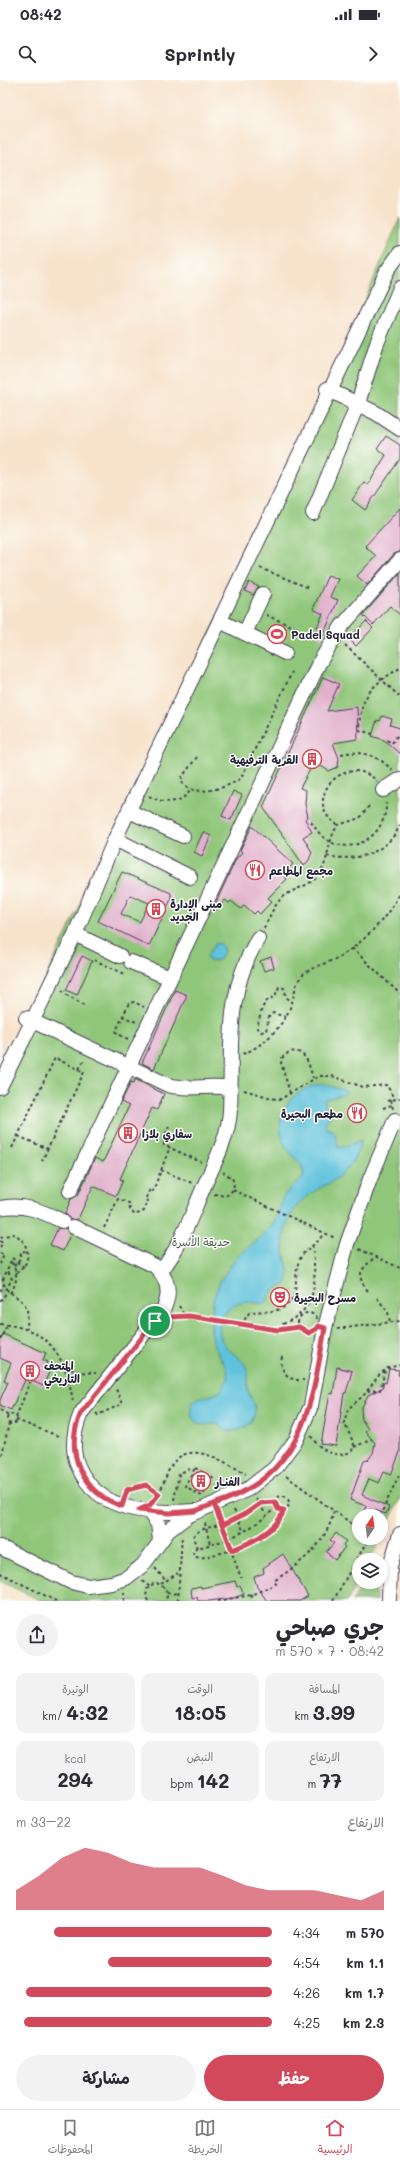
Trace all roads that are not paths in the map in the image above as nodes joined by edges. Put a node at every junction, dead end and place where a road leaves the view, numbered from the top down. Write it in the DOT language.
graph roads {
  1 [pos="400,253"];
  2 [pos="399,292"];
  3 [pos="350,349"];
  4 [pos="371,359"];
  5 [pos="329,389"];
  6 [pos="358,403"];
  7 [pos="400,429"];
  8 [pos="313,513"];
  9 [pos="400,560"];
  10 [pos="263,594"];
  11 [pos="220,621"];
  12 [pos="245,633"];
  13 [pos="285,653"];
  14 [pos="399,779"];
  15 [pos="383,790"];
  16 [pos="129,811"];
  17 [pos="183,836"];
  18 [pos="115,839"];
  19 [pos="190,877"];
  20 [pos="75,934"];
  21 [pos="258,938"];
  22 [pos="170,978"];
  23 [pos="29,1020"];
  24 [pos="128,1067"];
  25 [pos="0,1087"];
  26 [pos="230,1088"];
  27 [pos="394,1115"];
  28 [pos="70,1191"];
  29 [pos="0,1208"];
  30 [pos="160,1271"];
  31 [pos="144,1511"];
  32 [pos="195,1511"];
  33 [pos="400,1534"];
  34 [pos="160,1540"];
  35 [pos="0,1547"];
  36 [pos="389,1601"];
  1 -- 3 [label="street"];
  2 -- 4 [label="street"];
  3 -- 4 [label="street"];
  3 -- 5 [label="street"];
  4 -- 6 [label="street"];
  5 -- 6 [label="street"];
  5 -- 11 [label="street"];
  6 -- 7 [label="street"];
  6 -- 8 [label="street"];
  9 -- 22 [label="street"];
  10 -- 12 [label="street"];
  11 -- 12 [label="street"];
  11 -- 16 [label="street"];
  12 -- 13 [label="street"];
  14 -- 15 [label="street"];
  16 -- 17 [label="street"];
  16 -- 18 [label="street"];
  18 -- 19 [label="street"];
  18 -- 20 [label="street"];
  20 -- 22 [label="street"];
  20 -- 23 [label="street"];
  21 -- 26 [label="street"];
  22 -- 24 [label="street"];
  23 -- 24 [label="street"];
  23 -- 25 [label="street"];
  24 -- 26 [label="street"];
  24 -- 28 [label="street"];
  26 -- 30 [label="street"];
  27 -- 32 [label="street"];
  29 -- 30 [label="street"];
  30 -- 31 [label="street"];
  31 -- 32 [label="street"];
  31 -- 34 [label="street"];
  32 -- 34 [label="street"];
  33 -- 36 [label="street"];
  34 -- 35 [label="street"];
}
